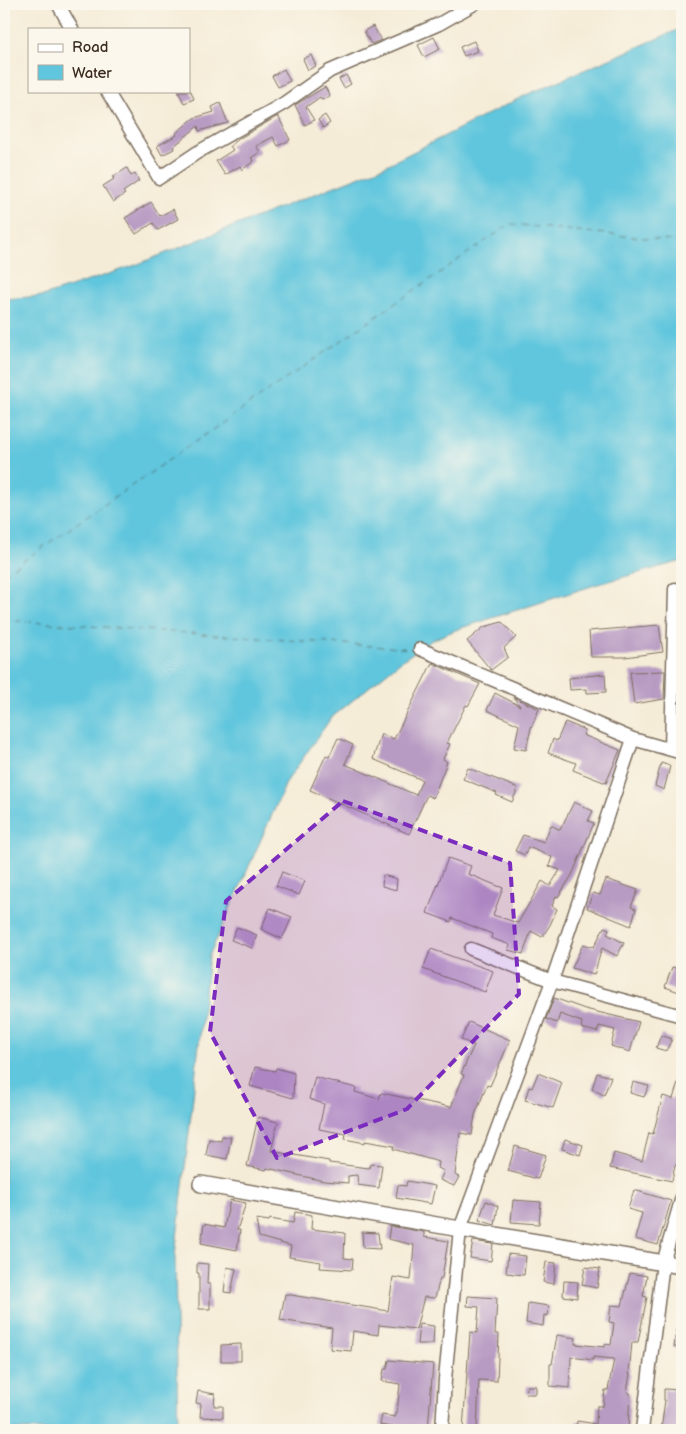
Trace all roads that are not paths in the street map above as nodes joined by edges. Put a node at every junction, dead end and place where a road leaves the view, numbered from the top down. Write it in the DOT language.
graph roads {
  1 [pos="58,4"];
  2 [pos="474,4"];
  3 [pos="71,28"];
  4 [pos="108,92"];
  5 [pos="675,589"];
  6 [pos="420,649"];
  7 [pos="678,659"];
  8 [pos="633,740"];
  9 [pos="676,751"];
  10 [pos="471,949"];
  11 [pos="552,981"];
  12 [pos="682,1016"];
  13 [pos="201,1184"];
  14 [pos="682,1197"];
  15 [pos="460,1229"];
  16 [pos="662,1262"];
  17 [pos="682,1266"];
  18 [pos="442,1430"];
  19 [pos="642,1430"];
  1 -- 3 [label="street"];
  2 -- 4 [label="street"];
  5 -- 7 [label="street"];
  6 -- 8 [label="street"];
  7 -- 9 [label="street"];
  8 -- 9 [label="street"];
  8 -- 11 [label="street"];
  10 -- 11 [label="street"];
  11 -- 12 [label="street"];
  11 -- 15 [label="street"];
  13 -- 15 [label="street"];
  14 -- 16 [label="street"];
  15 -- 16 [label="street"];
  15 -- 18 [label="street"];
  16 -- 17 [label="street"];
  16 -- 19 [label="street"];
}
